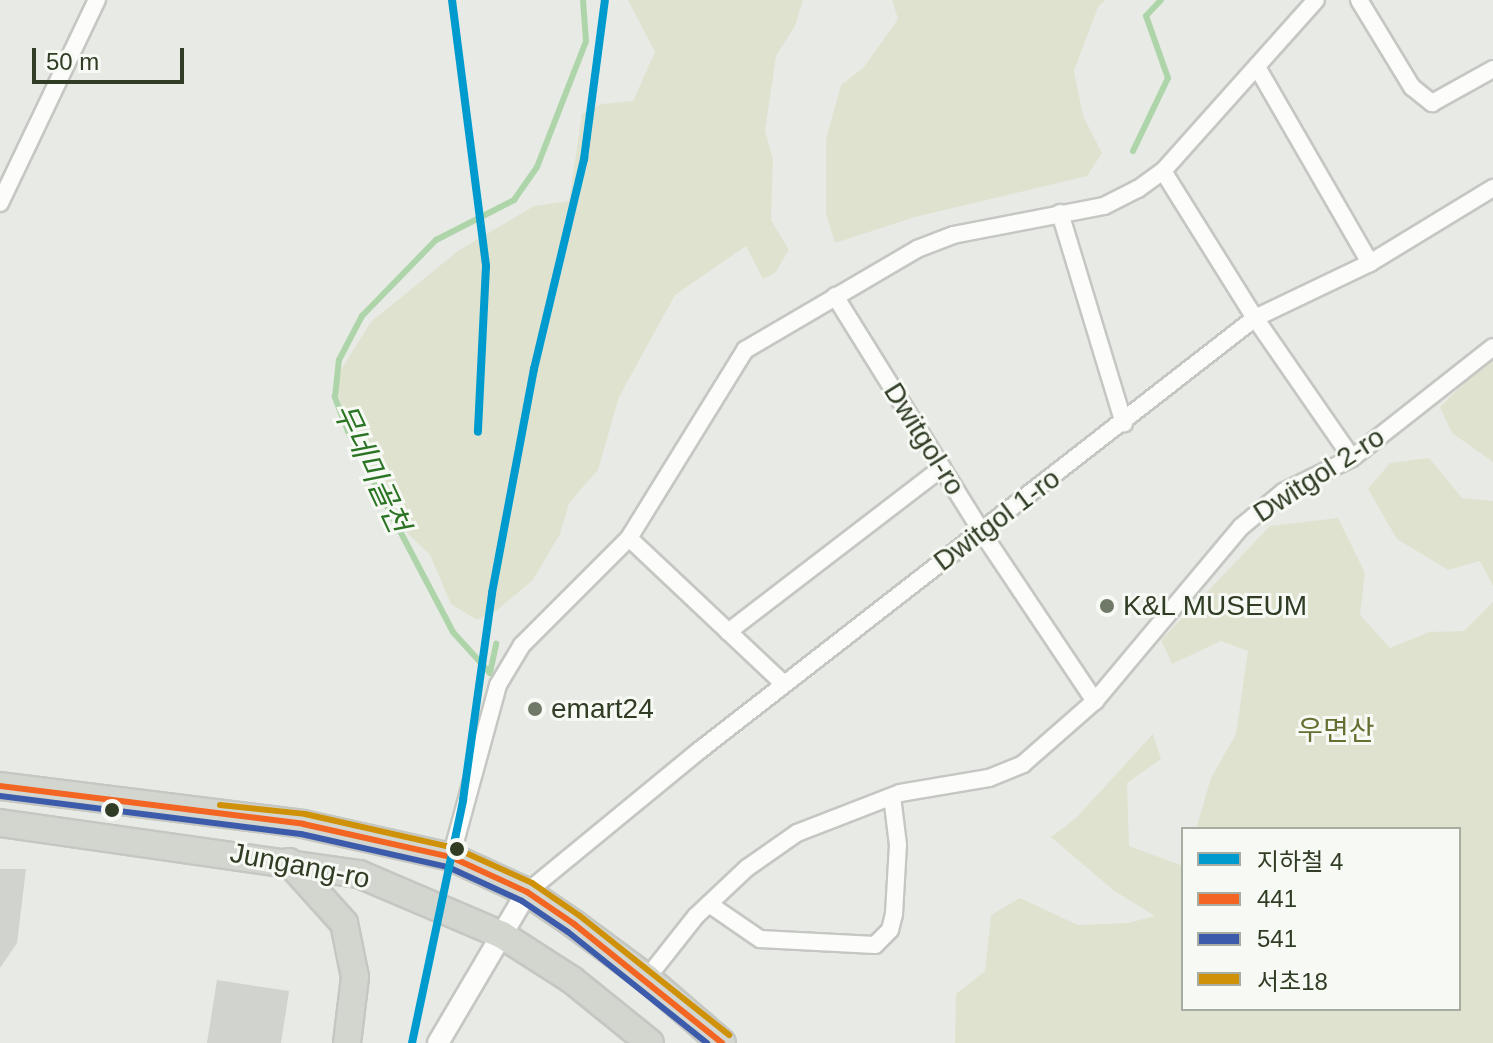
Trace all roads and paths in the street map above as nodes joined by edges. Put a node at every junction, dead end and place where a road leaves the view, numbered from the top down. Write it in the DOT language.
graph roads {
  1 [pos="97,0"];
  2 [pos="1316,0"];
  3 [pos="1359,0"];
  4 [pos="1257,67"];
  5 [pos="1493,69"];
  6 [pos="1163,171"];
  7 [pos="1493,188"];
  8 [pos="0,203"];
  9 [pos="1060,213"];
  10 [pos="1370,263"];
  11 [pos="835,296"];
  12 [pos="1255,318"];
  13 [pos="1493,347"];
  14 [pos="1124,424"];
  15 [pos="1352,458"];
  16 [pos="942,468"];
  17 [pos="981,531"];
  18 [pos="629,538"];
  19 [pos="728,632"];
  20 [pos="784,684"];
  21 [pos="1095,701"];
  22 [pos="0,786"];
  23 [pos="892,796"];
  24 [pos="0,823"];
  25 [pos="451,857"];
  26 [pos="289,862"];
  27 [pos="527,892"];
  28 [pos="709,904"];
  29 [pos="502,935"];
  30 [pos="647,978"];
  31 [pos="347,1043"];
  32 [pos="438,1043"];
  33 [pos="650,1043"];
  34 [pos="722,1043"];
  1 -- 8 [label="street"];
  2 -- 4 [label="street"];
  3 -- 5 [label="street"];
  4 -- 6 [label="street"];
  4 -- 10 [label="street"];
  6 -- 9 [label="street"];
  6 -- 12 [label="street"];
  7 -- 10 [label="street, Dwitgol 1-ro"];
  9 -- 11 [label="street"];
  9 -- 14 [label="street"];
  10 -- 12 [label="street, Dwitgol 1-ro"];
  11 -- 16 [label="street, Dwitgol-ro"];
  11 -- 18 [label="street"];
  12 -- 14 [label="street, Dwitgol 1-ro"];
  12 -- 15 [label="street"];
  13 -- 15 [label="street, Dwitgol 2-ro"];
  14 -- 17 [label="street, Dwitgol 1-ro"];
  15 -- 21 [label="street, Dwitgol 2-ro"];
  16 -- 17 [label="street, Dwitgol-ro"];
  16 -- 19 [label="street"];
  17 -- 20 [label="street, Dwitgol 1-ro"];
  17 -- 21 [label="street, Dwitgol-ro"];
  18 -- 19 [label="street"];
  18 -- 25 [label="street"];
  19 -- 20 [label="street"];
  20 -- 27 [label="street, Dwitgol 1-ro"];
  21 -- 23 [label="street, Dwitgol 2-ro"];
  22 -- 25 [label="main road, Jungang-ro"];
  23 -- 28 [label="street, Dwitgol 2-ro"];
  23 -- 28 [label="street"];
  24 -- 26 [label="main road, Jungang-ro"];
  25 -- 27 [label="main road, Jungang-ro"];
  26 -- 29 [label="main road, Jungang-ro"];
  26 -- 31 [label="main road"];
  27 -- 29 [label="street"];
  27 -- 30 [label="main road, Jungang-ro"];
  28 -- 30 [label="street, Dwitgol 2-ro"];
  29 -- 32 [label="street"];
  29 -- 33 [label="main road, Jungang-ro"];
  30 -- 34 [label="main road, Jungang-ro"];
}
